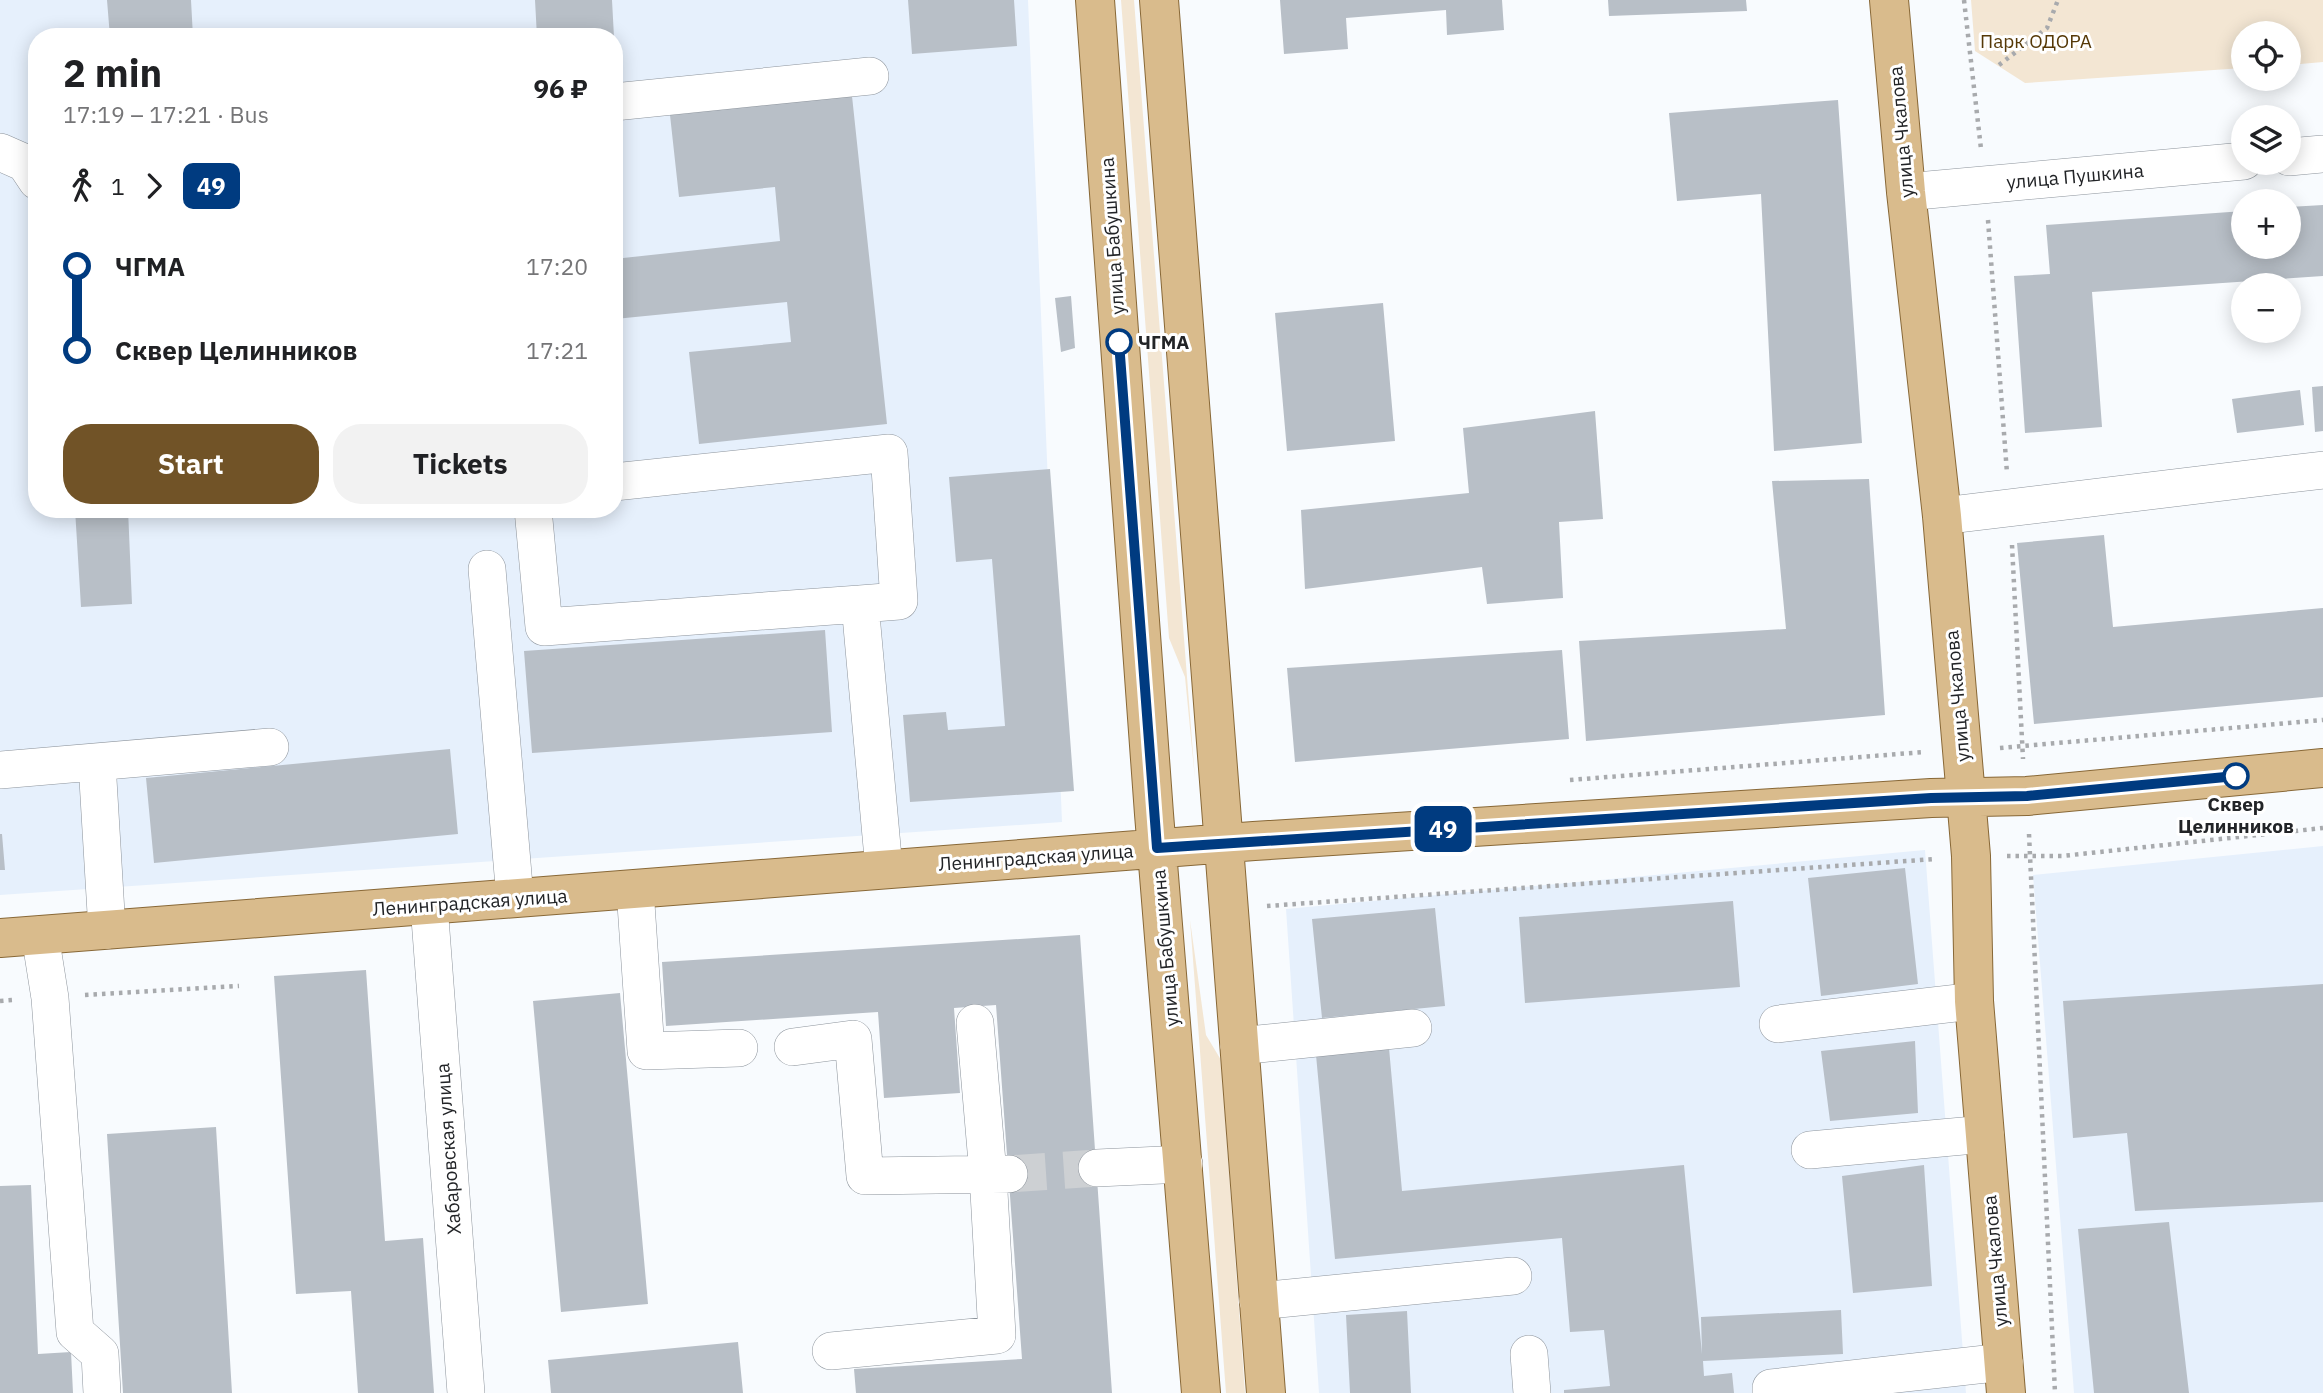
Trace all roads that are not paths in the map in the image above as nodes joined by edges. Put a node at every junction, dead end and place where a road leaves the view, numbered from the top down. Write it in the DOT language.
graph roads {
  1 [pos="1095,0"];
  2 [pos="1159,0"];
  3 [pos="1889,0"];
  4 [pos="870,76"];
  5 [pos="623,101"];
  6 [pos="2323,154"];
  7 [pos="2301,156"];
  8 [pos="2231,162"];
  9 [pos="1906,192"];
  10 [pos="2323,470"];
  11 [pos="623,481"];
  12 [pos="1942,516"];
  13 [pos="534,518"];
  14 [pos="488,569"];
  15 [pos="860,604"];
  16 [pos="270,747"];
  17 [pos="97,763"];
  18 [pos="2323,768"];
  19 [pos="0,770"];
  20 [pos="1966,797"];
  21 [pos="1223,843"];
  22 [pos="1157,848"];
  23 [pos="884,869"];
  24 [pos="635,889"];
  25 [pos="516,898"];
  26 [pos="429,905"];
  27 [pos="107,930"];
  28 [pos="40,935"];
  29 [pos="0,938"];
  30 [pos="1974,1001"];
  31 [pos="975,1023"];
  32 [pos="1778,1024"];
  33 [pos="1413,1028"];
  34 [pos="1239,1046"];
  35 [pos="793,1047"];
  36 [pos="739,1048"];
  37 [pos="1985,1134"];
  38 [pos="1810,1150"];
  39 [pos="1184,1164"];
  40 [pos="1097,1168"];
  41 [pos="998,1174"];
  42 [pos="1513,1276"];
  43 [pos="1258,1301"];
  44 [pos="831,1351"];
  45 [pos="1529,1354"];
  46 [pos="2005,1377"];
  47 [pos="102,1393"];
  48 [pos="466,1393"];
  49 [pos="1201,1393"];
  50 [pos="1266,1393"];
  51 [pos="1532,1393"];
  52 [pos="1771,1393"];
  1 -- 22 [label="main road, улица Бабушкина"];
  2 -- 21 [label="main road"];
  3 -- 9 [label="main road, улица Чкалова"];
  4 -- 5 [label="street"];
  6 -- 7 [label="street"];
  8 -- 9 [label="street, улица Пушкина"];
  9 -- 12 [label="main road, улица Чкалова"];
  10 -- 12 [label="street"];
  11 -- 15 [label="street"];
  12 -- 20 [label="main road, улица Чкалова"];
  13 -- 15 [label="street"];
  14 -- 25 [label="street"];
  15 -- 23 [label="street"];
  16 -- 17 [label="street"];
  17 -- 19 [label="street"];
  17 -- 27 [label="street"];
  18 -- 20 [label="main road, Ленинградская улица"];
  20 -- 21 [label="main road, Ленинградская улица"];
  20 -- 30 [label="main road, улица Чкалова"];
  21 -- 22 [label="main road, Ленинградская улица"];
  21 -- 34 [label="main road"];
  22 -- 23 [label="main road, Ленинградская улица"];
  22 -- 39 [label="main road, улица Бабушкина"];
  23 -- 24 [label="main road, Ленинградская улица"];
  24 -- 25 [label="main road, Ленинградская улица"];
  24 -- 36 [label="street"];
  25 -- 26 [label="main road, Ленинградская улица"];
  26 -- 27 [label="main road, Ленинградская улица"];
  26 -- 48 [label="street, Хабаровская улица"];
  27 -- 28 [label="main road, Ленинградская улица"];
  28 -- 29 [label="main road, Ленинградская улица"];
  28 -- 47 [label="street"];
  30 -- 32 [label="street"];
  30 -- 37 [label="main road, улица Чкалова"];
  31 -- 41 [label="street"];
  33 -- 34 [label="street"];
  34 -- 43 [label="main road"];
  35 -- 41 [label="street"];
  37 -- 38 [label="street"];
  37 -- 46 [label="main road, улица Чкалова"];
  39 -- 40 [label="street"];
  39 -- 49 [label="main road, улица Бабушкина"];
  41 -- 44 [label="street"];
  42 -- 43 [label="street"];
  43 -- 50 [label="main road"];
  45 -- 51 [label="street"];
  46 -- 52 [label="street"];
}
